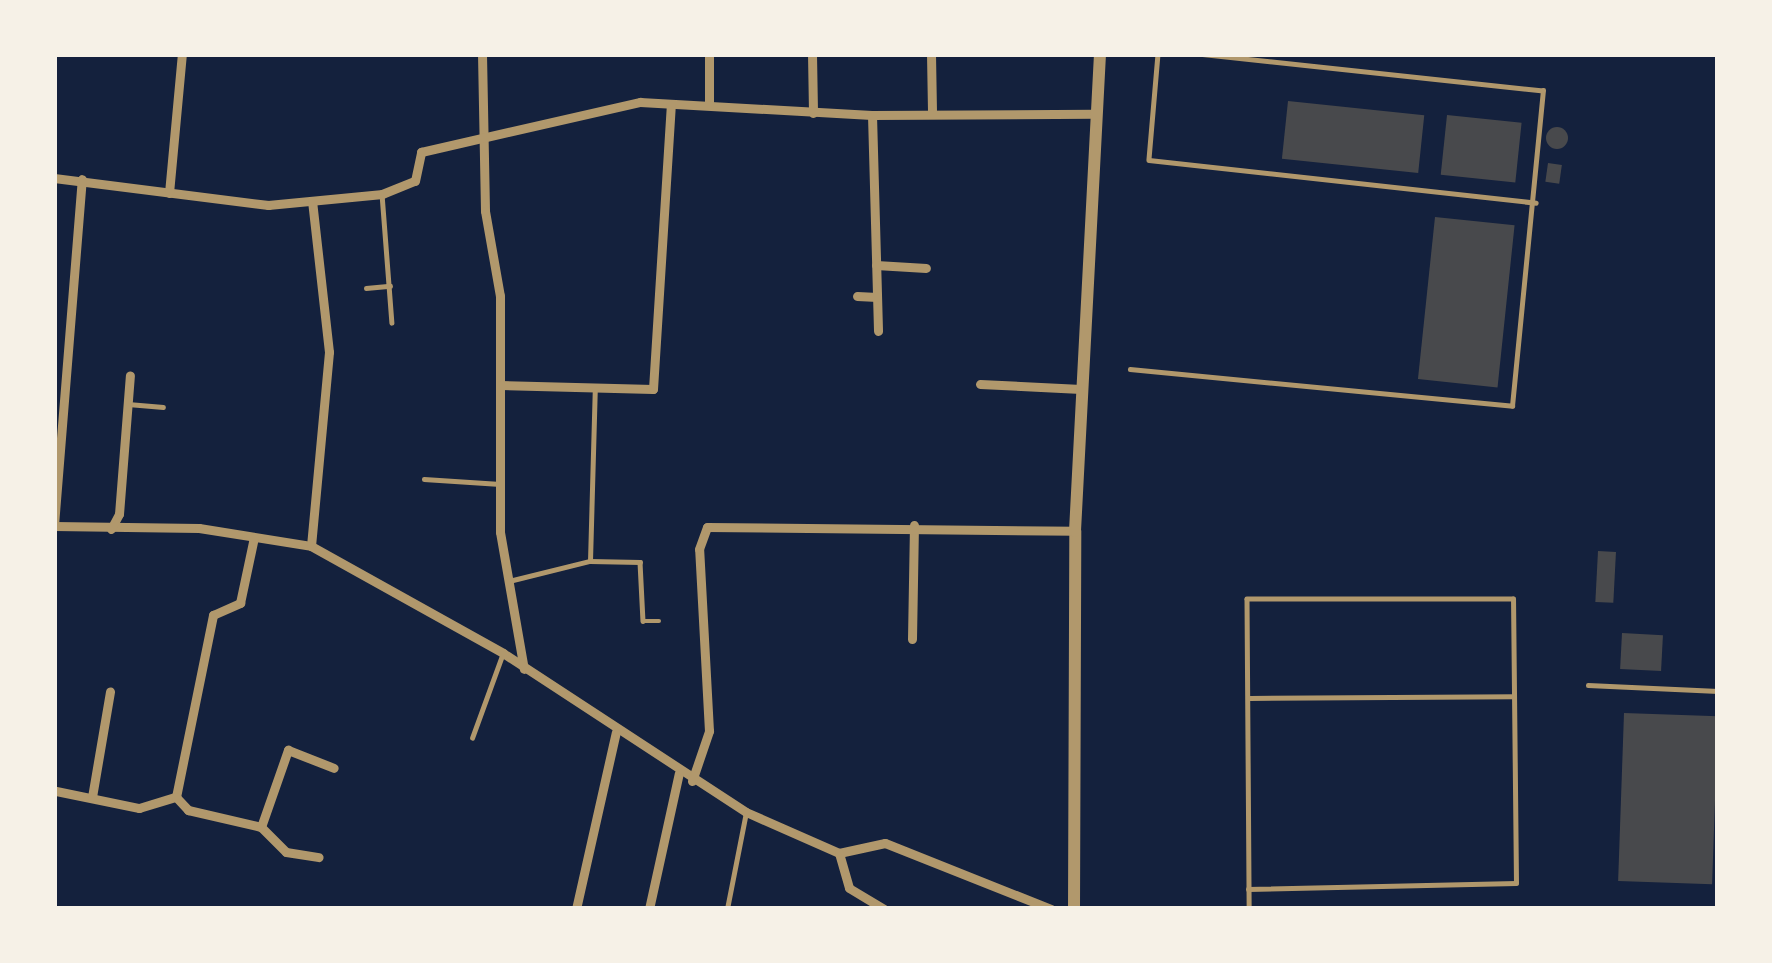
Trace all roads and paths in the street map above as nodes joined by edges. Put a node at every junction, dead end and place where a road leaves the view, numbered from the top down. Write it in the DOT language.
graph roads {
  1 [pos="182,54"];
  2 [pos="482,54"];
  3 [pos="709,54"];
  4 [pos="812,54"];
  5 [pos="931,54"];
  6 [pos="1100,54"];
  7 [pos="1158,54"];
  8 [pos="1196,54"];
  9 [pos="709,104"];
  10 [pos="671,105"];
  11 [pos="812,113"];
  12 [pos="932,114"];
  13 [pos="1094,114"];
  14 [pos="872,115"];
  15 [pos="484,137"];
  16 [pos="54,178"];
  17 [pos="82,179"];
  18 [pos="169,194"];
  19 [pos="382,194"];
  20 [pos="311,201"];
  21 [pos="1536,203"];
  22 [pos="876,265"];
  23 [pos="926,268"];
  24 [pos="390,286"];
  25 [pos="366,288"];
  26 [pos="857,296"];
  27 [pos="877,297"];
  28 [pos="392,323"];
  29 [pos="878,331"];
  30 [pos="1130,368"];
  31 [pos="130,375"];
  32 [pos="980,384"];
  33 [pos="502,385"];
  34 [pos="595,387"];
  35 [pos="1081,388"];
  36 [pos="128,404"];
  37 [pos="163,407"];
  38 [pos="424,479"];
  39 [pos="500,484"];
  40 [pos="54,525"];
  41 [pos="914,525"];
  42 [pos="111,529"];
  43 [pos="1075,531"];
  44 [pos="254,537"];
  45 [pos="311,546"];
  46 [pos="590,561"];
  47 [pos="509,581"];
  48 [pos="659,621"];
  49 [pos="912,640"];
  50 [pos="502,653"];
  51 [pos="524,669"];
  52 [pos="1588,686"];
  53 [pos="1718,691"];
  54 [pos="110,692"];
  55 [pos="1514,697"];
  56 [pos="1248,698"];
  57 [pos="616,732"];
  58 [pos="472,738"];
  59 [pos="334,767"];
  60 [pos="680,773"];
  61 [pos="692,781"];
  62 [pos="56,791"];
  63 [pos="92,797"];
  64 [pos="176,797"];
  65 [pos="746,812"];
  66 [pos="261,827"];
  67 [pos="839,853"];
  68 [pos="320,857"];
  69 [pos="1249,889"];
  70 [pos="860,898"];
  71 [pos="576,909"];
  72 [pos="649,909"];
  73 [pos="727,909"];
  74 [pos="847,909"];
  75 [pos="884,909"];
  76 [pos="1051,909"];
  77 [pos="1074,909"];
  78 [pos="1249,909"];
  1 -- 18 [label="street"];
  2 -- 15 [label="street"];
  3 -- 9 [label="street"];
  4 -- 11 [label="street"];
  5 -- 12 [label="street"];
  6 -- 13 [label="street"];
  7 -- 21 [label="lane"];
  8 -- 21 [label="lane"];
  9 -- 10 [label="street"];
  9 -- 11 [label="street"];
  10 -- 15 [label="street"];
  10 -- 34 [label="street"];
  11 -- 14 [label="street"];
  12 -- 13 [label="street"];
  12 -- 14 [label="street"];
  13 -- 35 [label="street"];
  14 -- 22 [label="street"];
  15 -- 19 [label="street"];
  15 -- 33 [label="street"];
  16 -- 17 [label="street"];
  17 -- 18 [label="street"];
  17 -- 40 [label="street"];
  18 -- 20 [label="street"];
  19 -- 20 [label="street"];
  19 -- 24 [label="lane"];
  20 -- 45 [label="street"];
  21 -- 30 [label="lane"];
  22 -- 23 [label="street"];
  22 -- 27 [label="street"];
  24 -- 25 [label="lane"];
  24 -- 28 [label="lane"];
  26 -- 27 [label="street"];
  27 -- 29 [label="street"];
  31 -- 36 [label="street"];
  32 -- 35 [label="street"];
  33 -- 34 [label="street"];
  33 -- 39 [label="street"];
  34 -- 46 [label="lane"];
  35 -- 43 [label="street"];
  36 -- 37 [label="lane"];
  36 -- 42 [label="street"];
  38 -- 39 [label="lane"];
  39 -- 47 [label="street"];
  40 -- 42 [label="street"];
  41 -- 43 [label="street"];
  41 -- 49 [label="street"];
  41 -- 61 [label="street"];
  42 -- 44 [label="street"];
  43 -- 77 [label="street"];
  44 -- 45 [label="street"];
  44 -- 64 [label="street"];
  45 -- 50 [label="street"];
  46 -- 47 [label="lane"];
  46 -- 48 [label="lane"];
  47 -- 51 [label="street"];
  50 -- 51 [label="street"];
  50 -- 58 [label="lane"];
  51 -- 57 [label="street"];
  52 -- 53 [label="lane"];
  54 -- 63 [label="street"];
  55 -- 56 [label="lane"];
  55 -- 56 [label="lane"];
  55 -- 69 [label="lane"];
  56 -- 69 [label="lane"];
  57 -- 60 [label="street"];
  57 -- 71 [label="street"];
  59 -- 66 [label="street"];
  60 -- 61 [label="street"];
  60 -- 72 [label="street"];
  61 -- 65 [label="street"];
  62 -- 63 [label="street"];
  63 -- 64 [label="street"];
  64 -- 66 [label="street"];
  65 -- 67 [label="street"];
  65 -- 73 [label="lane"];
  66 -- 68 [label="street"];
  67 -- 70 [label="street"];
  67 -- 76 [label="street"];
  69 -- 78 [label="lane"];
  70 -- 74 [label="street"];
  70 -- 75 [label="street"];
}
